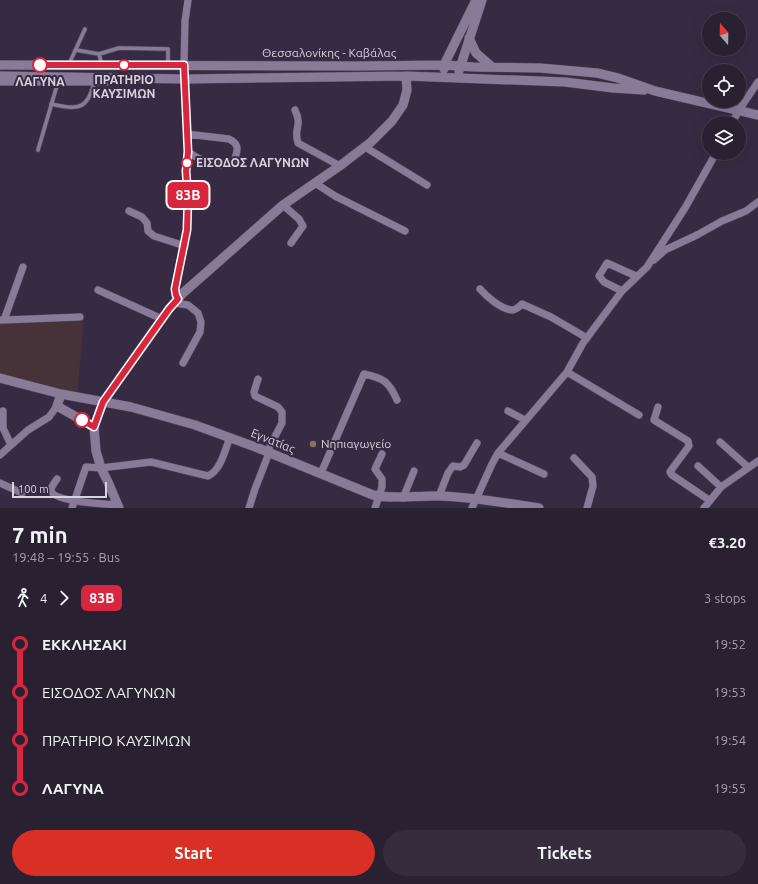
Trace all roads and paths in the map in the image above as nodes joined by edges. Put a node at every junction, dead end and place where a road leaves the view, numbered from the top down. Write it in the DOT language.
graph roads {
  1 [pos="188,0"];
  2 [pos="476,0"];
  3 [pos="482,0"];
  4 [pos="85,29"];
  5 [pos="469,38"];
  6 [pos="76,50"];
  7 [pos="99,54"];
  8 [pos="0,65"];
  9 [pos="69,65"];
  10 [pos="102,65"];
  11 [pos="168,65"];
  12 [pos="184,65"];
  13 [pos="444,65"];
  14 [pos="459,66"];
  15 [pos="492,67"];
  16 [pos="0,76"];
  17 [pos="406,76"];
  18 [pos="442,78"];
  19 [pos="457,78"];
  20 [pos="185,81"];
  21 [pos="0,82"];
  22 [pos="58,82"];
  23 [pos="95,82"];
  24 [pos="758,82"];
  25 [pos="655,91"];
  26 [pos="51,104"];
  27 [pos="295,110"];
  28 [pos="739,110"];
  29 [pos="758,115"];
  30 [pos="736,116"];
  31 [pos="187,134"];
  32 [pos="365,147"];
  33 [pos="38,150"];
  34 [pos="188,152"];
  35 [pos="712,160"];
  36 [pos="340,166"];
  37 [pos="315,183"];
  38 [pos="428,185"];
  39 [pos="758,202"];
  40 [pos="283,205"];
  41 [pos="129,210"];
  42 [pos="405,231"];
  43 [pos="291,243"];
  44 [pos="185,246"];
  45 [pos="22,267"];
  46 [pos="647,267"];
  47 [pos="636,276"];
  48 [pos="480,289"];
  49 [pos="98,290"];
  50 [pos="622,291"];
  51 [pos="176,301"];
  52 [pos="80,317"];
  53 [pos="162,319"];
  54 [pos="2,320"];
  55 [pos="587,338"];
  56 [pos="183,363"];
  57 [pos="567,372"];
  58 [pos="0,378"];
  59 [pos="258,379"];
  60 [pos="61,394"];
  61 [pos="397,400"];
  62 [pos="103,402"];
  63 [pos="57,406"];
  64 [pos="658,407"];
  65 [pos="3,411"];
  66 [pos="508,411"];
  67 [pos="639,415"];
  68 [pos="525,420"];
  69 [pos="94,427"];
  70 [pos="230,437"];
  71 [pos="720,442"];
  72 [pos="478,443"];
  73 [pos="10,444"];
  74 [pos="268,452"];
  75 [pos="498,453"];
  76 [pos="382,454"];
  77 [pos="0,455"];
  78 [pos="574,458"];
  79 [pos="758,461"];
  80 [pos="698,466"];
  81 [pos="748,467"];
  82 [pos="101,468"];
  83 [pos="414,471"];
  84 [pos="321,473"];
  85 [pos="544,474"];
  86 [pos="57,479"];
  87 [pos="0,483"];
  88 [pos="721,487"];
  89 [pos="22,493"];
  90 [pos="439,496"];
  91 [pos="378,497"];
  92 [pos="403,498"];
  93 [pos="475,498"];
  94 [pos="709,500"];
  95 [pos="73,505"];
  96 [pos="118,506"];
  97 [pos="249,508"];
  98 [pos="375,508"];
  99 [pos="472,508"];
  100 [pos="538,508"];
  101 [pos="586,508"];
  102 [pos="704,508"];
  1 -- 12 [label="street"];
  2 -- 13 [label="main road"];
  3 -- 5 [label="main road"];
  4 -- 6 [label="lane"];
  5 -- 14 [label="main road"];
  5 -- 15 [label="main road"];
  6 -- 7 [label="lane"];
  6 -- 9 [label="lane"];
  7 -- 10 [label="lane"];
  7 -- 11 [label="lane"];
  8 -- 9 [label="main road, Θεσσαλονίκης - Καβάλας"];
  9 -- 10 [label="main road, Θεσσαλονίκης - Καβάλας"];
  10 -- 11 [label="main road, Θεσσαλονίκης - Καβάλας"];
  11 -- 12 [label="main road, Θεσσαλονίκης - Καβάλας"];
  12 -- 13 [label="main road, Θεσσαλονίκης - Καβάλας"];
  12 -- 20 [label="street"];
  13 -- 14 [label="main road, Θεσσαλονίκης - Καβάλας"];
  13 -- 18 [label="main road"];
  14 -- 15 [label="main road, Θεσσαλονίκης - Καβάλας"];
  14 -- 19 [label="main road"];
  15 -- 25 [label="main road, Θεσσαλονίκης - Καβάλας"];
  16 -- 20 [label="main road, Θεσσαλονίκης - Καβάλας"];
  17 -- 18 [label="main road, Θεσσαλονίκης - Καβάλας"];
  17 -- 20 [label="main road, Θεσσαλονίκης - Καβάλας"];
  17 -- 32 [label="main road"];
  18 -- 19 [label="main road, Θεσσαλονίκης - Καβάλας"];
  19 -- 25 [label="main road, Θεσσαλονίκης - Καβάλας"];
  20 -- 23 [label="street"];
  20 -- 31 [label="street"];
  21 -- 22 [label="street"];
  22 -- 23 [label="street"];
  22 -- 26 [label="lane"];
  23 -- 26 [label="lane"];
  24 -- 28 [label="street"];
  25 -- 28 [label="main road, Θεσσαλονίκης - Καβάλας"];
  26 -- 33 [label="lane"];
  27 -- 36 [label="street"];
  28 -- 29 [label="main road, Θεσσαλονίκης - Καβάλας"];
  28 -- 30 [label="street"];
  31 -- 34 [label="street"];
  31 -- 34 [label="street"];
  32 -- 36 [label="main road"];
  32 -- 38 [label="street"];
  34 -- 44 [label="street"];
  35 -- 46 [label="street"];
  36 -- 37 [label="main road"];
  37 -- 40 [label="main road"];
  37 -- 42 [label="street"];
  39 -- 46 [label="street"];
  40 -- 43 [label="street"];
  40 -- 51 [label="main road"];
  41 -- 44 [label="street"];
  44 -- 51 [label="street"];
  45 -- 54 [label="street"];
  46 -- 47 [label="street"];
  47 -- 50 [label="street"];
  47 -- 50 [label="street"];
  48 -- 55 [label="street"];
  49 -- 53 [label="street"];
  50 -- 55 [label="street"];
  51 -- 53 [label="main road"];
  51 -- 56 [label="street"];
  52 -- 54 [label="street"];
  53 -- 62 [label="main road"];
  55 -- 57 [label="street"];
  57 -- 67 [label="street"];
  57 -- 68 [label="street"];
  58 -- 60 [label="main road, Εγνατίας"];
  59 -- 74 [label="street"];
  60 -- 62 [label="main road, Εγνατίας"];
  60 -- 63 [label="main road"];
  61 -- 84 [label="street"];
  62 -- 69 [label="main road"];
  62 -- 70 [label="main road, Εγνατίας"];
  63 -- 69 [label="main road"];
  63 -- 73 [label="street"];
  64 -- 94 [label="street"];
  65 -- 73 [label="street"];
  66 -- 68 [label="street"];
  68 -- 75 [label="street"];
  69 -- 82 [label="main road"];
  70 -- 74 [label="main road, Εγνατίας"];
  70 -- 82 [label="street"];
  71 -- 81 [label="street"];
  72 -- 90 [label="street"];
  73 -- 77 [label="street"];
  74 -- 84 [label="main road, Εγνατίας"];
  74 -- 97 [label="street"];
  75 -- 85 [label="street"];
  75 -- 93 [label="street"];
  76 -- 91 [label="street"];
  78 -- 101 [label="street"];
  79 -- 81 [label="street"];
  80 -- 88 [label="street"];
  81 -- 88 [label="street"];
  82 -- 95 [label="street"];
  82 -- 96 [label="main road"];
  83 -- 92 [label="street"];
  84 -- 91 [label="main road, Εγνατίας"];
  86 -- 95 [label="street"];
  87 -- 89 [label="street"];
  88 -- 94 [label="street"];
  90 -- 92 [label="main road, Εγνατίας"];
  90 -- 93 [label="main road, Εγνατίας"];
  91 -- 92 [label="main road, Εγνατίας"];
  91 -- 98 [label="street"];
  93 -- 99 [label="street"];
  93 -- 100 [label="main road, Εγνατίας"];
  94 -- 102 [label="street"];
  95 -- 96 [label="street"];
}
